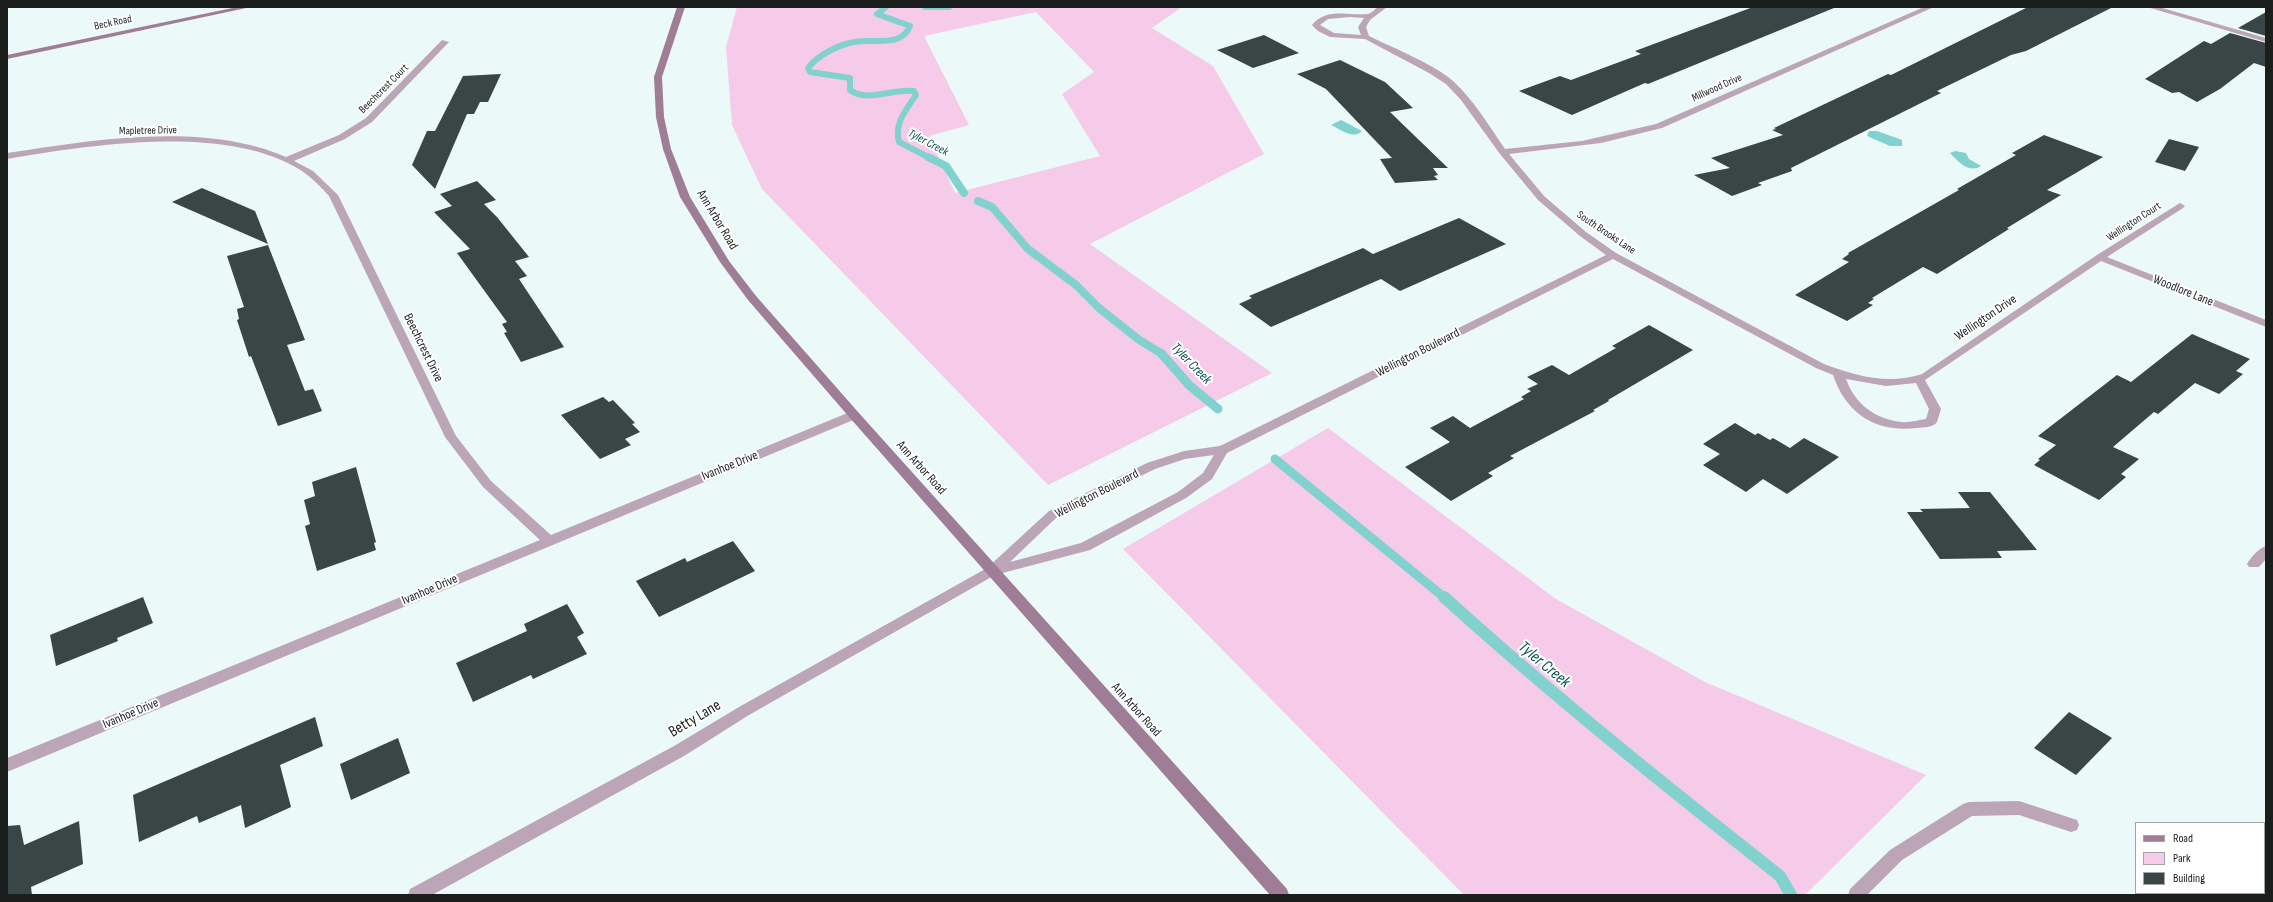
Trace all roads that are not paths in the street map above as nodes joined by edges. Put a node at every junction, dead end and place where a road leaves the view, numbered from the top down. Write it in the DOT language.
graph roads {
  1 [pos="247,7"];
  2 [pos="681,7"];
  3 [pos="1383,7"];
  4 [pos="1930,7"];
  5 [pos="2151,7"];
  6 [pos="1371,16"];
  7 [pos="1366,37"];
  8 [pos="2266,40"];
  9 [pos="445,42"];
  10 [pos="7,57"];
  11 [pos="1503,152"];
  12 [pos="7,156"];
  13 [pos="288,160"];
  14 [pos="2180,206"];
  15 [pos="1613,255"];
  16 [pos="2100,257"];
  17 [pos="2266,324"];
  18 [pos="1838,373"];
  19 [pos="1919,379"];
  20 [pos="1881,382"];
  21 [pos="854,415"];
  22 [pos="1223,450"];
  23 [pos="549,541"];
  24 [pos="2266,551"];
  25 [pos="2254,564"];
  26 [pos="992,571"];
  27 [pos="7,765"];
  28 [pos="2071,825"];
  29 [pos="416,895"];
  30 [pos="1281,895"];
  31 [pos="1856,895"];
  1 -- 10 [label="main road, Beck Road"];
  2 -- 21 [label="main road, Ann Arbor Road"];
  3 -- 6 [label="street"];
  4 -- 11 [label="street, Millwood Drive"];
  5 -- 8 [label="street"];
  6 -- 7 [label="street"];
  6 -- 7 [label="street, South Brooks Lane"];
  7 -- 11 [label="street, South Brooks Lane"];
  9 -- 13 [label="street, Beechcrest Court"];
  11 -- 15 [label="street, South Brooks Lane"];
  12 -- 13 [label="street, Mapletree Drive"];
  13 -- 23 [label="street, Beechcrest Drive"];
  14 -- 16 [label="street, Wellington Court"];
  15 -- 18 [label="street, South Brooks Lane"];
  15 -- 22 [label="street, Wellington Boulevard"];
  16 -- 17 [label="street, Woodlore Lane"];
  16 -- 19 [label="street, Wellington Drive"];
  18 -- 19 [label="street"];
  18 -- 20 [label="street, South Brooks Lane"];
  19 -- 20 [label="street, Wellington Drive"];
  21 -- 23 [label="street, Ivanhoe Drive"];
  21 -- 26 [label="main road, Ann Arbor Road"];
  22 -- 26 [label="street, Wellington Boulevard"];
  22 -- 26 [label="street"];
  23 -- 27 [label="street, Ivanhoe Drive"];
  24 -- 25 [label="street"];
  26 -- 29 [label="street, Betty Lane"];
  26 -- 30 [label="main road, Ann Arbor Road"];
  28 -- 31 [label="street"];
}
